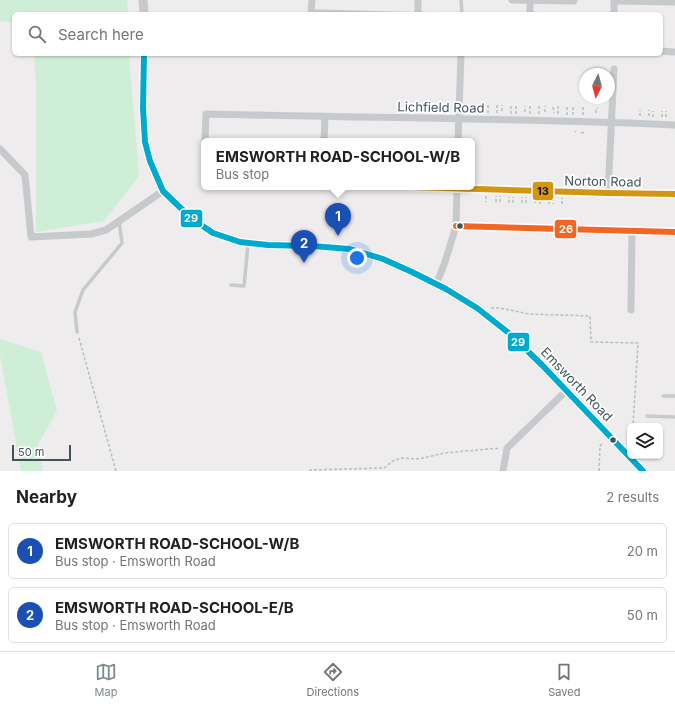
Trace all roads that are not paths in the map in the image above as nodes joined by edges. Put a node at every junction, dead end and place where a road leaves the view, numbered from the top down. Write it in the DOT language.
graph roads {
  1 [pos="143,0"];
  2 [pos="312,0"];
  3 [pos="418,0"];
  4 [pos="461,0"];
  5 [pos="512,0"];
  6 [pos="530,0"];
  7 [pos="574,0"];
  8 [pos="614,0"];
  9 [pos="654,1"];
  10 [pos="675,2"];
  11 [pos="144,12"];
  12 [pos="311,12"];
  13 [pos="418,12"];
  14 [pos="462,12"];
  15 [pos="530,12"];
  16 [pos="614,12"];
  17 [pos="663,52"];
  18 [pos="675,52"];
  19 [pos="144,56"];
  20 [pos="461,56"];
  21 [pos="613,104"];
  22 [pos="325,117"];
  23 [pos="459,119"];
  24 [pos="612,122"];
  25 [pos="675,125"];
  26 [pos="205,138"];
  27 [pos="324,138"];
  28 [pos="458,138"];
  29 [pos="0,150"];
  30 [pos="475,189"];
  31 [pos="457,190"];
  32 [pos="163,191"];
  33 [pos="608,193"];
  34 [pos="675,194"];
  35 [pos="119,221"];
  36 [pos="456,226"];
  37 [pos="632,231"];
  38 [pos="675,232"];
  39 [pos="248,242"];
  40 [pos="436,285"];
  41 [pos="231,286"];
  42 [pos="631,310"];
  43 [pos="77,332"];
  44 [pos="566,391"];
  45 [pos="663,396"];
  46 [pos="675,396"];
  47 [pos="647,416"];
  48 [pos="675,417"];
  49 [pos="503,471"];
  50 [pos="643,471"];
  1 -- 11 [label="street"];
  2 -- 12 [label="street"];
  3 -- 13 [label="street"];
  4 -- 14 [label="lane"];
  5 -- 6 [label="street"];
  6 -- 7 [label="street"];
  6 -- 15 [label="street"];
  8 -- 9 [label="street"];
  8 -- 16 [label="street"];
  9 -- 10 [label="street"];
  17 -- 18 [label="street"];
  19 -- 32 [label="street"];
  20 -- 23 [label="street"];
  21 -- 24 [label="street"];
  22 -- 23 [label="street, Lichfield Road"];
  22 -- 26 [label="street, Lichfield Road"];
  22 -- 27 [label="street"];
  23 -- 24 [label="street, Lichfield Road"];
  23 -- 28 [label="street"];
  24 -- 25 [label="street, Lichfield Road"];
  24 -- 33 [label="street"];
  29 -- 35 [label="street"];
  30 -- 33 [label="street, Norton Road"];
  31 -- 36 [label="street"];
  32 -- 35 [label="street"];
  32 -- 39 [label="street, Emsworth Road"];
  33 -- 34 [label="street, Norton Road"];
  35 -- 43 [label="lane"];
  36 -- 37 [label="street"];
  36 -- 40 [label="street"];
  37 -- 38 [label="street"];
  37 -- 42 [label="street"];
  39 -- 40 [label="street, Emsworth Road"];
  39 -- 41 [label="lane"];
  40 -- 44 [label="street, Emsworth Road"];
  44 -- 49 [label="street"];
  44 -- 50 [label="street, Emsworth Road"];
  45 -- 46 [label="lane"];
  47 -- 48 [label="lane"];
}
